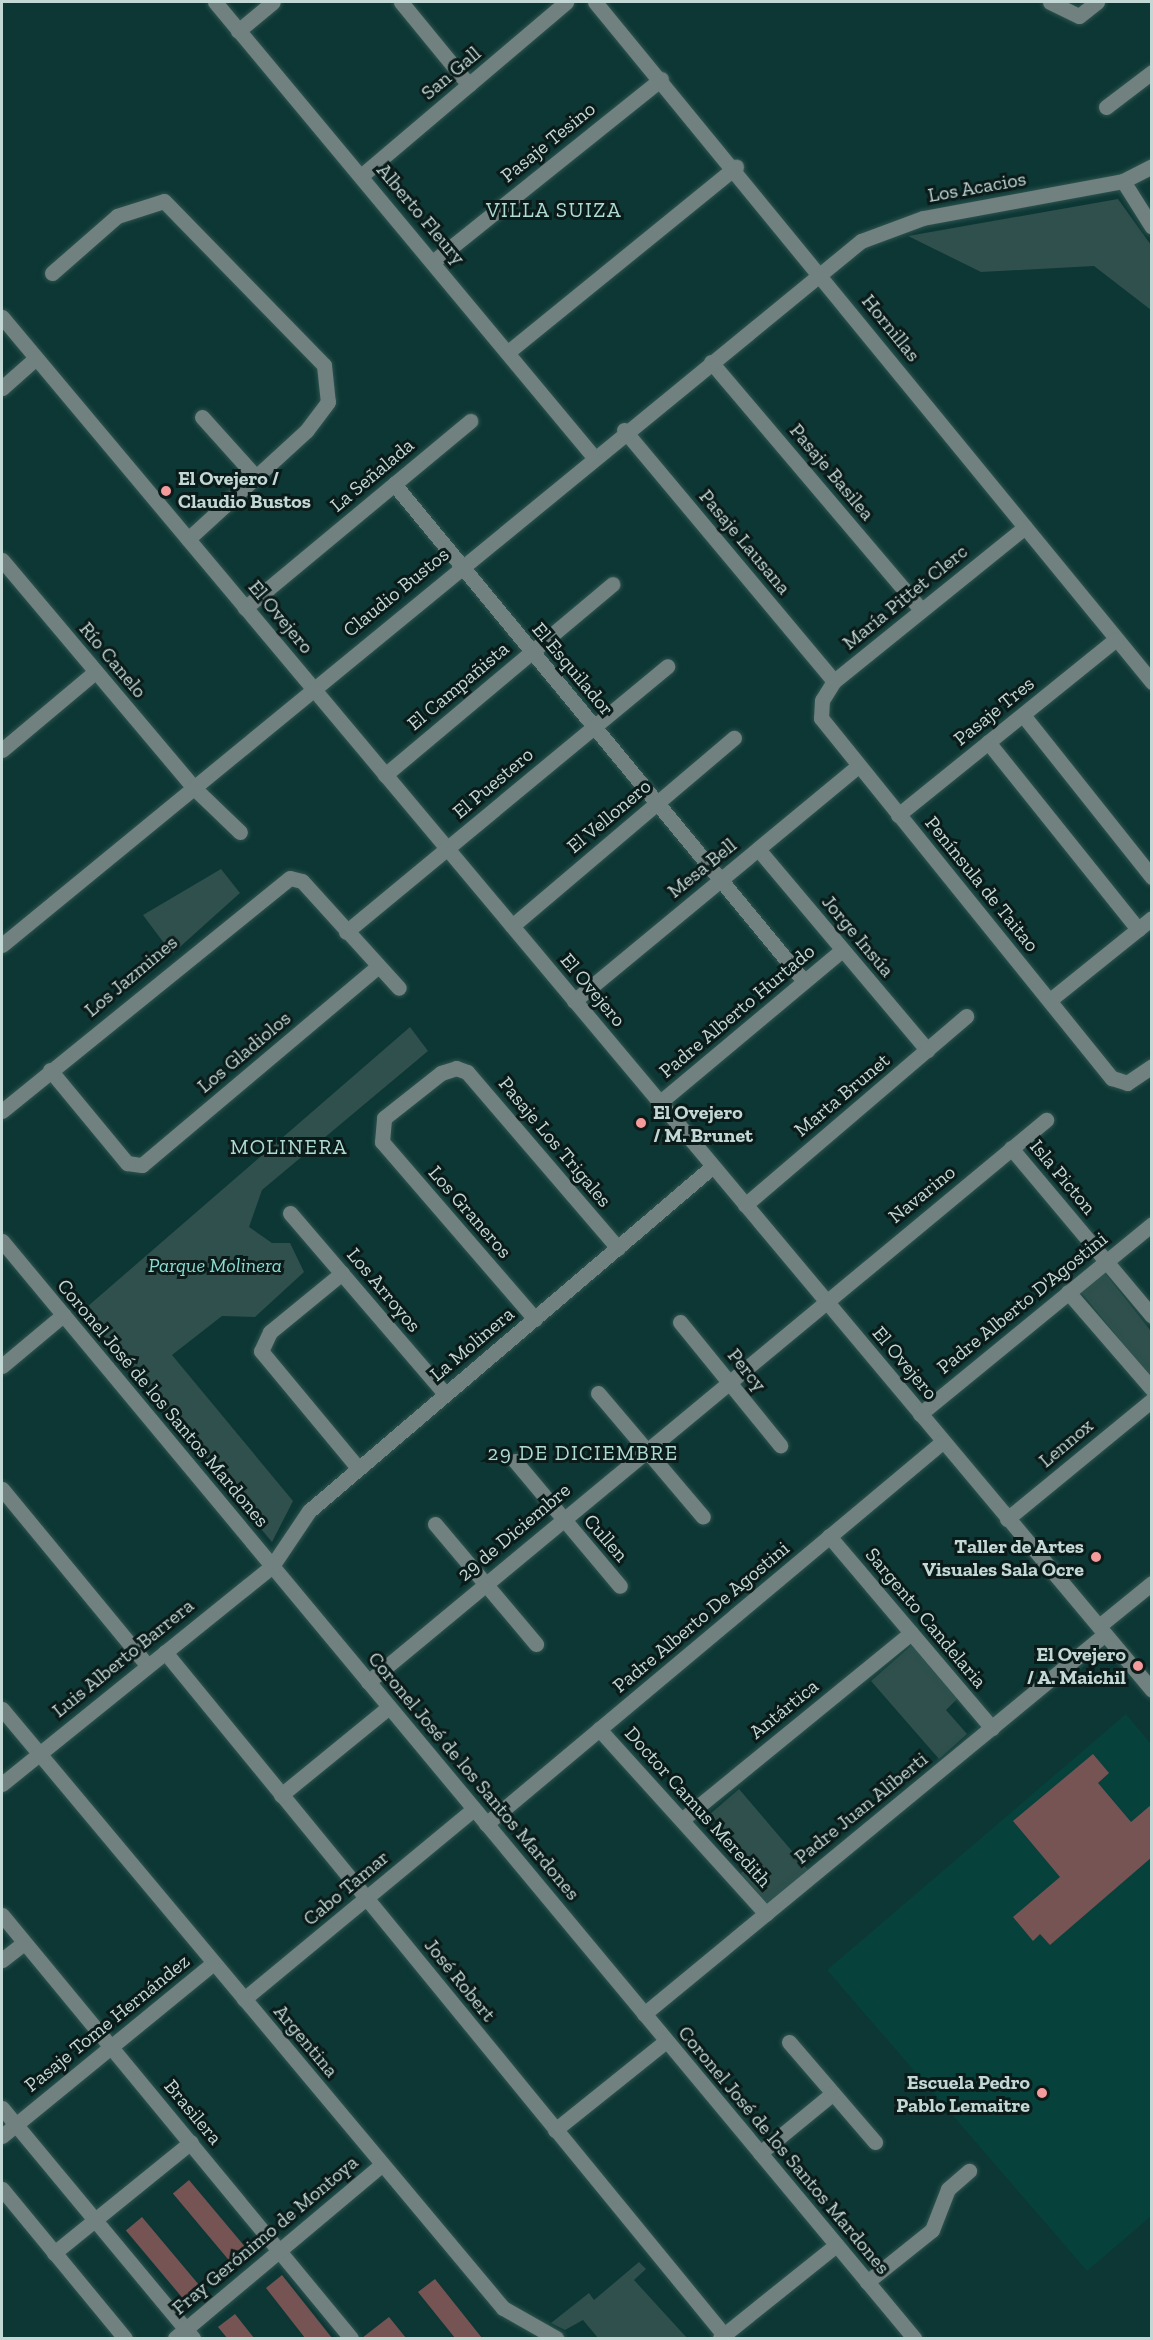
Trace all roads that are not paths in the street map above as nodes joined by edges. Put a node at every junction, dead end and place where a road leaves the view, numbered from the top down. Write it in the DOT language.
graph roads {
  1 [pos="215,2"];
  2 [pos="273,2"];
  3 [pos="401,2"];
  4 [pos="567,2"];
  5 [pos="595,2"];
  6 [pos="1050,2"];
  7 [pos="1096,2"];
  8 [pos="238,31"];
  9 [pos="1152,72"];
  10 [pos="661,79"];
  11 [pos="469,85"];
  12 [pos="1106,107"];
  13 [pos="1152,166"];
  14 [pos="736,167"];
  15 [pos="362,176"];
  16 [pos="1123,182"];
  17 [pos="1152,227"];
  18 [pos="434,261"];
  19 [pos="818,272"];
  20 [pos="52,273"];
  21 [pos="2,317"];
  22 [pos="508,352"];
  23 [pos="36,358"];
  24 [pos="711,362"];
  25 [pos="2,388"];
  26 [pos="202,417"];
  27 [pos="470,421"];
  28 [pos="624,430"];
  29 [pos="593,456"];
  30 [pos="256,477"];
  31 [pos="394,484"];
  32 [pos="1025,527"];
  33 [pos="188,539"];
  34 [pos="3,564"];
  35 [pos="462,566"];
  36 [pos="613,584"];
  37 [pos="245,608"];
  38 [pos="921,610"];
  39 [pos="1116,639"];
  40 [pos="532,651"];
  41 [pos="667,666"];
  42 [pos="95,672"];
  43 [pos="834,681"];
  44 [pos="1152,682"];
  45 [pos="311,687"];
  46 [pos="821,706"];
  47 [pos="1023,715"];
  48 [pos="594,727"];
  49 [pos="734,738"];
  50 [pos="988,742"];
  51 [pos="2,750"];
  52 [pos="857,767"];
  53 [pos="385,775"];
  54 [pos="193,787"];
  55 [pos="657,803"];
  56 [pos="898,815"];
  57 [pos="240,832"];
  58 [pos="447,849"];
  59 [pos="758,849"];
  60 [pos="1152,877"];
  61 [pos="720,880"];
  62 [pos="1152,918"];
  63 [pos="512,926"];
  64 [pos="1138,929"];
  65 [pos="346,932"];
  66 [pos="2,945"];
  67 [pos="842,950"];
  68 [pos="378,966"];
  69 [pos="804,981"];
  70 [pos="399,988"];
  71 [pos="1050,1000"];
  72 [pos="574,1001"];
  73 [pos="966,1016"];
  74 [pos="927,1050"];
  75 [pos="1152,1066"];
  76 [pos="50,1070"];
  77 [pos="660,1103"];
  78 [pos="2,1111"];
  79 [pos="1046,1120"];
  80 [pos="379,1131"];
  81 [pos="1011,1148"];
  82 [pos="713,1166"];
  83 [pos="745,1205"];
  84 [pos="290,1213"];
  85 [pos="1152,1224"];
  86 [pos="2,1241"];
  87 [pos="618,1248"];
  88 [pos="1106,1261"];
  89 [pos="342,1273"];
  90 [pos="1068,1292"];
  91 [pos="825,1300"];
  92 [pos="63,1315"];
  93 [pos="1152,1316"];
  94 [pos="535,1319"];
  95 [pos="680,1322"];
  96 [pos="2,1366"];
  97 [pos="728,1381"];
  98 [pos="1152,1389"];
  99 [pos="598,1393"];
  100 [pos="445,1394"];
  101 [pos="1152,1400"];
  102 [pos="920,1414"];
  103 [pos="942,1442"];
  104 [pos="780,1445"];
  105 [pos="646,1449"];
  106 [pos="515,1461"];
  107 [pos="358,1468"];
  108 [pos="2,1489"];
  109 [pos="703,1517"];
  110 [pos="1007,1519"];
  111 [pos="562,1520"];
  112 [pos="435,1524"];
  113 [pos="829,1536"];
  114 [pos="272,1566"];
  115 [pos="1152,1583"];
  116 [pos="485,1584"];
  117 [pos="620,1586"];
  118 [pos="1102,1630"];
  119 [pos="911,1633"];
  120 [pos="536,1644"];
  121 [pos="165,1652"];
  122 [pos="147,1665"];
  123 [pos="368,1682"];
  124 [pos="1152,1690"];
  125 [pos="389,1707"];
  126 [pos="2,1709"];
  127 [pos="992,1728"];
  128 [pos="599,1729"];
  129 [pos="38,1754"];
  130 [pos="2,1784"];
  131 [pos="281,1795"];
  132 [pos="474,1809"];
  133 [pos="684,1818"];
  134 [pos="486,1824"];
  135 [pos="366,1898"];
  136 [pos="766,1914"];
  137 [pos="2,1915"];
  138 [pos="24,1942"];
  139 [pos="2,1960"];
  140 [pos="212,1964"];
  141 [pos="244,1999"];
  142 [pos="644,2014"];
  143 [pos="666,2041"];
  144 [pos="789,2042"];
  145 [pos="111,2047"];
  146 [pos="833,2093"];
  147 [pos="2,2108"];
  148 [pos="16,2125"];
  149 [pos="555,2130"];
  150 [pos="2,2136"];
  151 [pos="191,2142"];
  152 [pos="875,2142"];
  153 [pos="760,2153"];
  154 [pos="382,2164"];
  155 [pos="969,2171"];
  156 [pos="2,2189"];
  157 [pos="94,2220"];
  158 [pos="836,2245"];
  159 [pos="281,2252"];
  160 [pos="54,2253"];
  161 [pos="867,2282"];
  162 [pos="185,2336"];
  163 [pos="722,2337"];
  164 [pos="125,2338"];
  165 [pos="351,2338"];
  166 [pos="556,2338"];
  167 [pos="914,2338"];
  1 -- 8 [label="street, Alberto Fleury"];
  2 -- 8 [label="street"];
  3 -- 11 [label="street"];
  4 -- 11 [label="street, San Gall"];
  5 -- 10 [label="street, Hornillas"];
  6 -- 7 [label="street"];
  8 -- 15 [label="street, Alberto Fleury"];
  9 -- 12 [label="street"];
  10 -- 14 [label="street, Hornillas"];
  10 -- 18 [label="street, Pasaje Tesino"];
  11 -- 15 [label="street, San Gall"];
  13 -- 16 [label="street, Los Acacios"];
  14 -- 19 [label="street, Hornillas"];
  14 -- 22 [label="street"];
  15 -- 18 [label="street, Alberto Fleury"];
  16 -- 17 [label="street"];
  16 -- 19 [label="street, Los Acacios"];
  18 -- 22 [label="street, Alberto Fleury"];
  19 -- 24 [label="street, Claudio Bustos"];
  19 -- 32 [label="street, Hornillas"];
  20 -- 30 [label="street"];
  21 -- 23 [label="street, El Ovejero"];
  22 -- 29 [label="street, Alberto Fleury"];
  23 -- 25 [label="street"];
  23 -- 33 [label="street, El Ovejero"];
  24 -- 28 [label="street, Claudio Bustos"];
  24 -- 38 [label="street, Pasaje Basilea"];
  26 -- 30 [label="street"];
  27 -- 31 [label="street, La Señalada"];
  28 -- 29 [label="street, Claudio Bustos"];
  28 -- 43 [label="street, Pasaje Lausana"];
  29 -- 35 [label="street, Claudio Bustos"];
  30 -- 33 [label="street"];
  31 -- 35 [label="street, El Esquilador"];
  31 -- 37 [label="street, La Señalada"];
  32 -- 38 [label="street, María Pittet Clerc"];
  32 -- 39 [label="street, Hornillas"];
  33 -- 37 [label="street, El Ovejero"];
  34 -- 42 [label="street, Río Canelo"];
  35 -- 40 [label="street, El Esquilador"];
  35 -- 45 [label="street, Claudio Bustos"];
  36 -- 40 [label="street, El Campañista"];
  37 -- 45 [label="street, El Ovejero"];
  38 -- 43 [label="street, María Pittet Clerc"];
  39 -- 44 [label="street, Hornillas"];
  39 -- 47 [label="street, Pasaje Tres"];
  40 -- 48 [label="street, El Esquilador"];
  40 -- 53 [label="street, El Campañista"];
  41 -- 48 [label="street, El Puestero"];
  42 -- 51 [label="street"];
  42 -- 54 [label="street, Río Canelo"];
  43 -- 46 [label="street, María Pittet Clerc"];
  45 -- 53 [label="street, El Ovejero"];
  45 -- 54 [label="street, Claudio Bustos"];
  46 -- 52 [label="street, Península de Taitao"];
  47 -- 50 [label="street, Pasaje Tres"];
  47 -- 60 [label="street"];
  48 -- 55 [label="street, El Esquilador"];
  48 -- 58 [label="street, El Puestero"];
  49 -- 55 [label="street, El Vellonero"];
  50 -- 56 [label="street, Pasaje Tres"];
  50 -- 64 [label="street"];
  52 -- 56 [label="street, Península de Taitao"];
  52 -- 59 [label="street, Mesa Bell"];
  53 -- 58 [label="street, El Ovejero"];
  54 -- 57 [label="street, Río Canelo"];
  54 -- 66 [label="street, Claudio Bustos"];
  55 -- 61 [label="street, El Esquilador"];
  55 -- 63 [label="street, El Vellonero"];
  56 -- 71 [label="street, Península de Taitao"];
  58 -- 63 [label="street, El Ovejero"];
  58 -- 65 [label="street, El Puestero"];
  59 -- 61 [label="street, Mesa Bell"];
  59 -- 67 [label="street, Jorge Insúa"];
  61 -- 69 [label="street, El Esquilador"];
  61 -- 72 [label="street, Mesa Bell"];
  62 -- 64 [label="street"];
  63 -- 72 [label="street, El Ovejero"];
  64 -- 71 [label="street"];
  65 -- 68 [label="street"];
  65 -- 76 [label="street, Los Jazmines"];
  67 -- 69 [label="street, Padre Alberto Hurtado"];
  67 -- 74 [label="street, Jorge Insúa"];
  68 -- 70 [label="street"];
  68 -- 76 [label="street, Los Gladiolos"];
  69 -- 77 [label="street, Padre Alberto Hurtado"];
  71 -- 75 [label="street, Península de Taitao"];
  72 -- 77 [label="street, El Ovejero"];
  73 -- 74 [label="street, Marta Brunet"];
  74 -- 83 [label="street, Marta Brunet"];
  76 -- 78 [label="street, Los Jazmines"];
  77 -- 82 [label="street, El Ovejero"];
  79 -- 81 [label="street, Navarino"];
  80 -- 87 [label="street, Pasaje Los Trigales"];
  80 -- 94 [label="street, Los Graneros"];
  81 -- 88 [label="street, Isla Picton"];
  81 -- 91 [label="street, Navarino"];
  82 -- 83 [label="street, El Ovejero"];
  82 -- 87 [label="street, La Molinera"];
  83 -- 91 [label="street, El Ovejero"];
  84 -- 89 [label="street, Los Arroyos"];
  85 -- 88 [label="street, Padre Alberto D'Agostini"];
  86 -- 92 [label="street, Coronel José de los Santos Mardones"];
  87 -- 94 [label="street, La Molinera"];
  88 -- 90 [label="street, Padre Alberto D'Agostini"];
  88 -- 93 [label="street, Isla Picton"];
  89 -- 100 [label="street, Los Arroyos"];
  89 -- 107 [label="street"];
  90 -- 98 [label="street"];
  90 -- 102 [label="street, Padre Alberto D'Agostini"];
  91 -- 97 [label="street, 29 de Diciembre"];
  91 -- 102 [label="street, El Ovejero"];
  92 -- 96 [label="street"];
  92 -- 114 [label="street, Coronel José de los Santos Mardones"];
  94 -- 100 [label="street, La Molinera"];
  95 -- 97 [label="street, Percy"];
  97 -- 104 [label="street, Percy"];
  97 -- 105 [label="street, 29 de Diciembre"];
  99 -- 105 [label="street"];
  100 -- 107 [label="street, La Molinera"];
  101 -- 110 [label="street, Lennox"];
  102 -- 103 [label="street, El Ovejero"];
  103 -- 110 [label="street, El Ovejero"];
  103 -- 113 [label="street, Padre Alberto De Agostini"];
  105 -- 109 [label="street"];
  105 -- 111 [label="street, 29 de Diciembre"];
  106 -- 111 [label="street, Cullen"];
  107 -- 114 [label="street, La Molinera"];
  108 -- 122 [label="street"];
  110 -- 118 [label="street, El Ovejero"];
  111 -- 116 [label="street, 29 de Diciembre"];
  111 -- 117 [label="street, Cullen"];
  112 -- 116 [label="street"];
  113 -- 119 [label="street, Sargento Candelaria"];
  113 -- 128 [label="street, Padre Alberto De Agostini"];
  114 -- 121 [label="street, Luis Alberto Barrera"];
  114 -- 123 [label="street, Coronel José de los Santos Mardones"];
  115 -- 118 [label="street, Padre Juan Aliberti"];
  116 -- 120 [label="street"];
  116 -- 123 [label="street, 29 de Diciembre"];
  118 -- 124 [label="street, El Ovejero"];
  118 -- 127 [label="street, Padre Juan Aliberti"];
  119 -- 127 [label="street, Sargento Candelaria"];
  119 -- 133 [label="street, Antártica"];
  121 -- 122 [label="street, Luis Alberto Barrera"];
  121 -- 131 [label="street, José Robert"];
  122 -- 129 [label="street, Luis Alberto Barrera"];
  123 -- 125 [label="street, Coronel José de los Santos Mardones"];
  125 -- 131 [label="street"];
  125 -- 132 [label="street, Coronel José de los Santos Mardones"];
  126 -- 129 [label="street, Argentina"];
  127 -- 136 [label="street, Padre Juan Aliberti"];
  128 -- 133 [label="street, Doctor Camus Meredith"];
  128 -- 134 [label="street, Padre Alberto De Agostini"];
  129 -- 130 [label="street, Luis Alberto Barrera"];
  129 -- 140 [label="street, Argentina"];
  131 -- 135 [label="street, José Robert"];
  132 -- 134 [label="street, Coronel José de los Santos Mardones"];
  132 -- 135 [label="street, Cabo Tamar"];
  133 -- 136 [label="street, Doctor Camus Meredith"];
  134 -- 142 [label="street, Coronel José de los Santos Mardones"];
  135 -- 141 [label="street, Cabo Tamar"];
  135 -- 149 [label="street, José Robert"];
  136 -- 142 [label="street, Padre Juan Aliberti"];
  137 -- 138 [label="street, Brasilera"];
  138 -- 139 [label="street"];
  138 -- 145 [label="street, Brasilera"];
  140 -- 141 [label="street, Argentina"];
  140 -- 145 [label="street, Pasaje Tome Hernández"];
  141 -- 154 [label="street, Argentina"];
  142 -- 143 [label="street, Coronel José de los Santos Mardones"];
  143 -- 149 [label="street"];
  143 -- 153 [label="street, Coronel José de los Santos Mardones"];
  144 -- 146 [label="street"];
  145 -- 148 [label="street, Pasaje Tome Hernández"];
  145 -- 151 [label="street, Brasilera"];
  146 -- 152 [label="street"];
  146 -- 153 [label="street"];
  147 -- 148 [label="street"];
  148 -- 150 [label="street, Pasaje Tome Hernández"];
  148 -- 157 [label="street"];
  149 -- 163 [label="street, José Robert"];
  151 -- 157 [label="street"];
  151 -- 159 [label="street, Brasilera"];
  153 -- 158 [label="street, Coronel José de los Santos Mardones"];
  154 -- 159 [label="street, Fray Gerónimo de Montoya"];
  154 -- 166 [label="street, Argentina"];
  155 -- 161 [label="street"];
  156 -- 160 [label="street"];
  157 -- 160 [label="street"];
  157 -- 162 [label="street"];
  158 -- 161 [label="street, Coronel José de los Santos Mardones"];
  158 -- 163 [label="street"];
  159 -- 162 [label="street, Fray Gerónimo de Montoya"];
  159 -- 165 [label="street, Brasilera"];
  160 -- 164 [label="street"];
  161 -- 167 [label="street, Coronel José de los Santos Mardones"];
}
